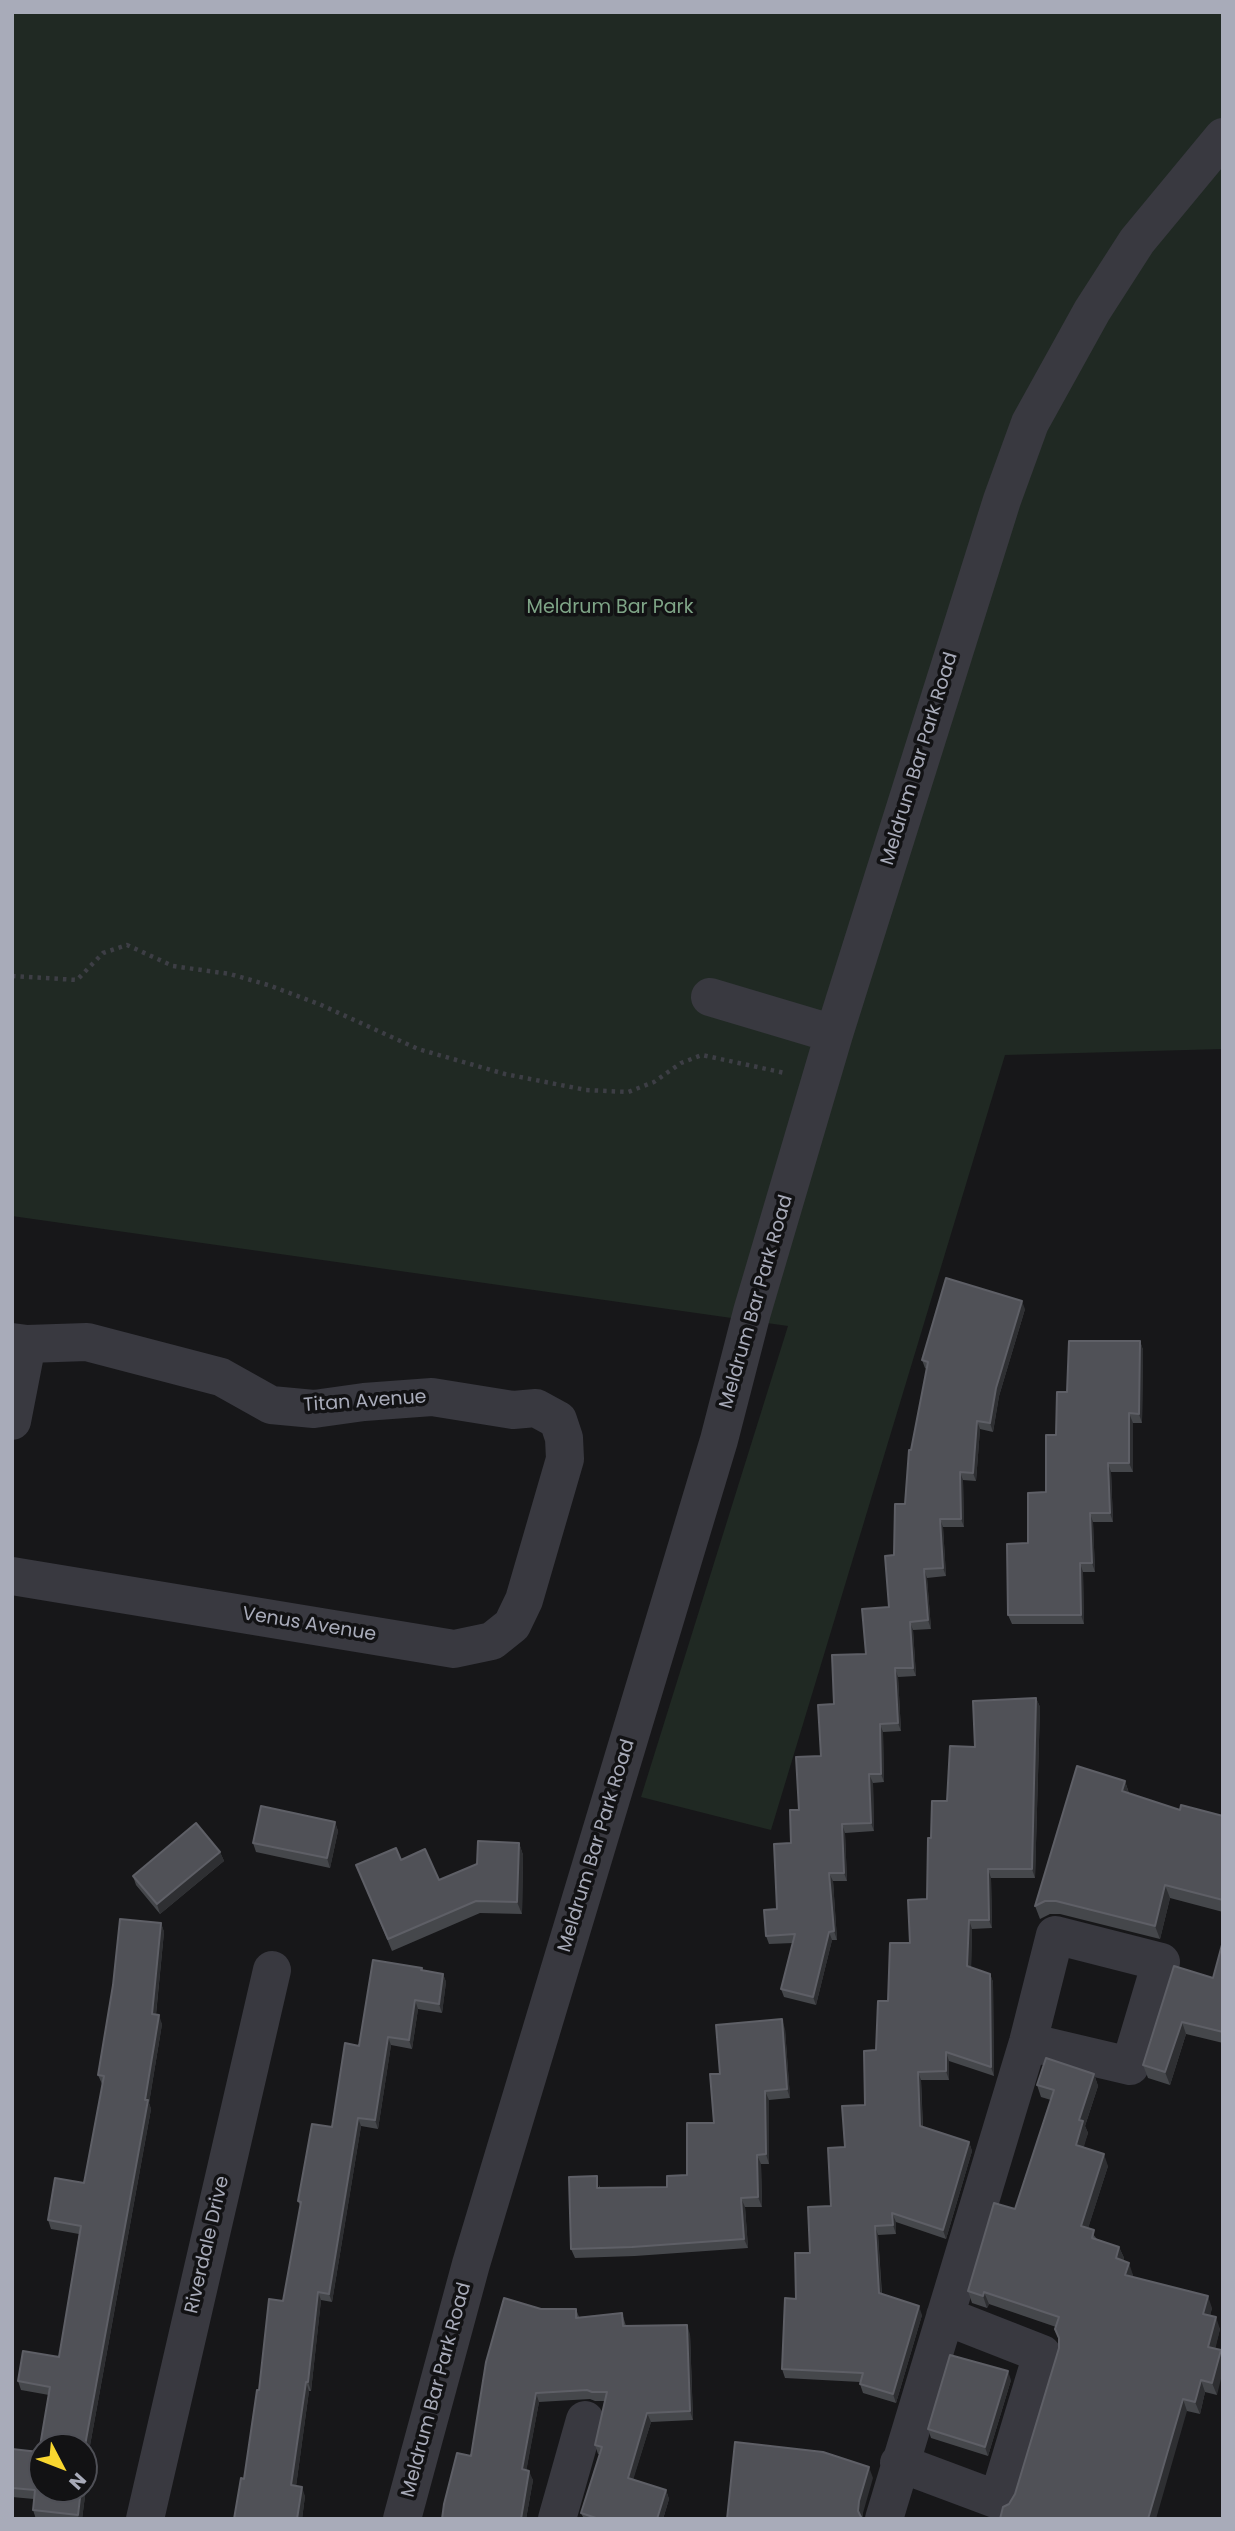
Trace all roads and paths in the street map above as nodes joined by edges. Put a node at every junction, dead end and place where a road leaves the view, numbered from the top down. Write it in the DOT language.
graph roads {
  1 [pos="1223,137"];
  2 [pos="12,976"];
  3 [pos="710,997"];
  4 [pos="834,1034"];
  5 [pos="822,1081"];
  6 [pos="20,1343"];
  7 [pos="12,1421"];
  8 [pos="542,1541"];
  9 [pos="12,1576"];
  10 [pos="272,1970"];
  11 [pos="1028,2042"];
  12 [pos="945,2316"];
  13 [pos="585,2420"];
  14 [pos="899,2463"];
  15 [pos="145,2519"];
  16 [pos="402,2519"];
  17 [pos="557,2519"];
  18 [pos="884,2519"];
  1 -- 4 [label="street, Meldrum Bar Park Road"];
  2 -- 5 [label="path"];
  3 -- 4 [label="street"];
  4 -- 5 [label="street, Meldrum Bar Park Road"];
  5 -- 16 [label="street, Meldrum Bar Park Road"];
  6 -- 7 [label="street"];
  6 -- 8 [label="street, Titan Avenue"];
  8 -- 9 [label="street, Venus Avenue"];
  10 -- 15 [label="street, Riverdale Drive"];
  11 -- 12 [label="street"];
  12 -- 14 [label="street"];
  12 -- 14 [label="street"];
  13 -- 17 [label="street"];
  14 -- 18 [label="street"];
}
